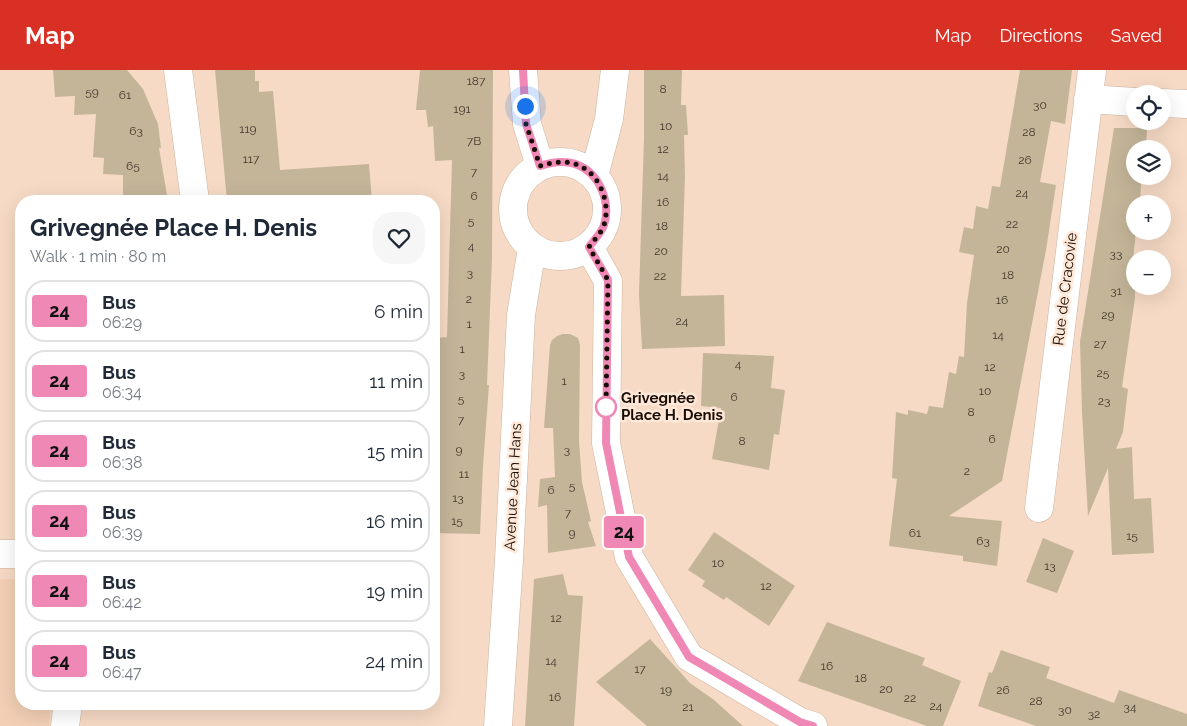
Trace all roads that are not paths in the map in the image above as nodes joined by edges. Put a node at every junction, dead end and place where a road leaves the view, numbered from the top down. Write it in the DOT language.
graph roads {
  1 [pos="178,70"];
  2 [pos="522,70"];
  3 [pos="615,70"];
  4 [pos="1092,70"];
  5 [pos="1088,99"];
  6 [pos="1126,101"];
  7 [pos="1171,103"];
  8 [pos="1187,104"];
  9 [pos="540,166"];
  10 [pos="594,176"];
  11 [pos="194,195"];
  12 [pos="589,247"];
  13 [pos="532,248"];
  14 [pos="1039,508"];
  15 [pos="0,554"];
  16 [pos="15,554"];
  17 [pos="67,710"];
  18 [pos="65,726"];
  19 [pos="498,726"];
  20 [pos="813,726"];
  1 -- 11 [label="street"];
  2 -- 9 [label="street"];
  3 -- 10 [label="street"];
  4 -- 5 [label="street, Rue de Cracovie"];
  5 -- 6 [label="street"];
  5 -- 14 [label="street, Rue de Cracovie"];
  7 -- 8 [label="street"];
  9 -- 10 [label="street"];
  9 -- 13 [label="street"];
  10 -- 12 [label="street"];
  12 -- 13 [label="street"];
  12 -- 20 [label="street"];
  13 -- 19 [label="street, Avenue Jean Hans"];
  15 -- 16 [label="street"];
  17 -- 18 [label="street"];
}
